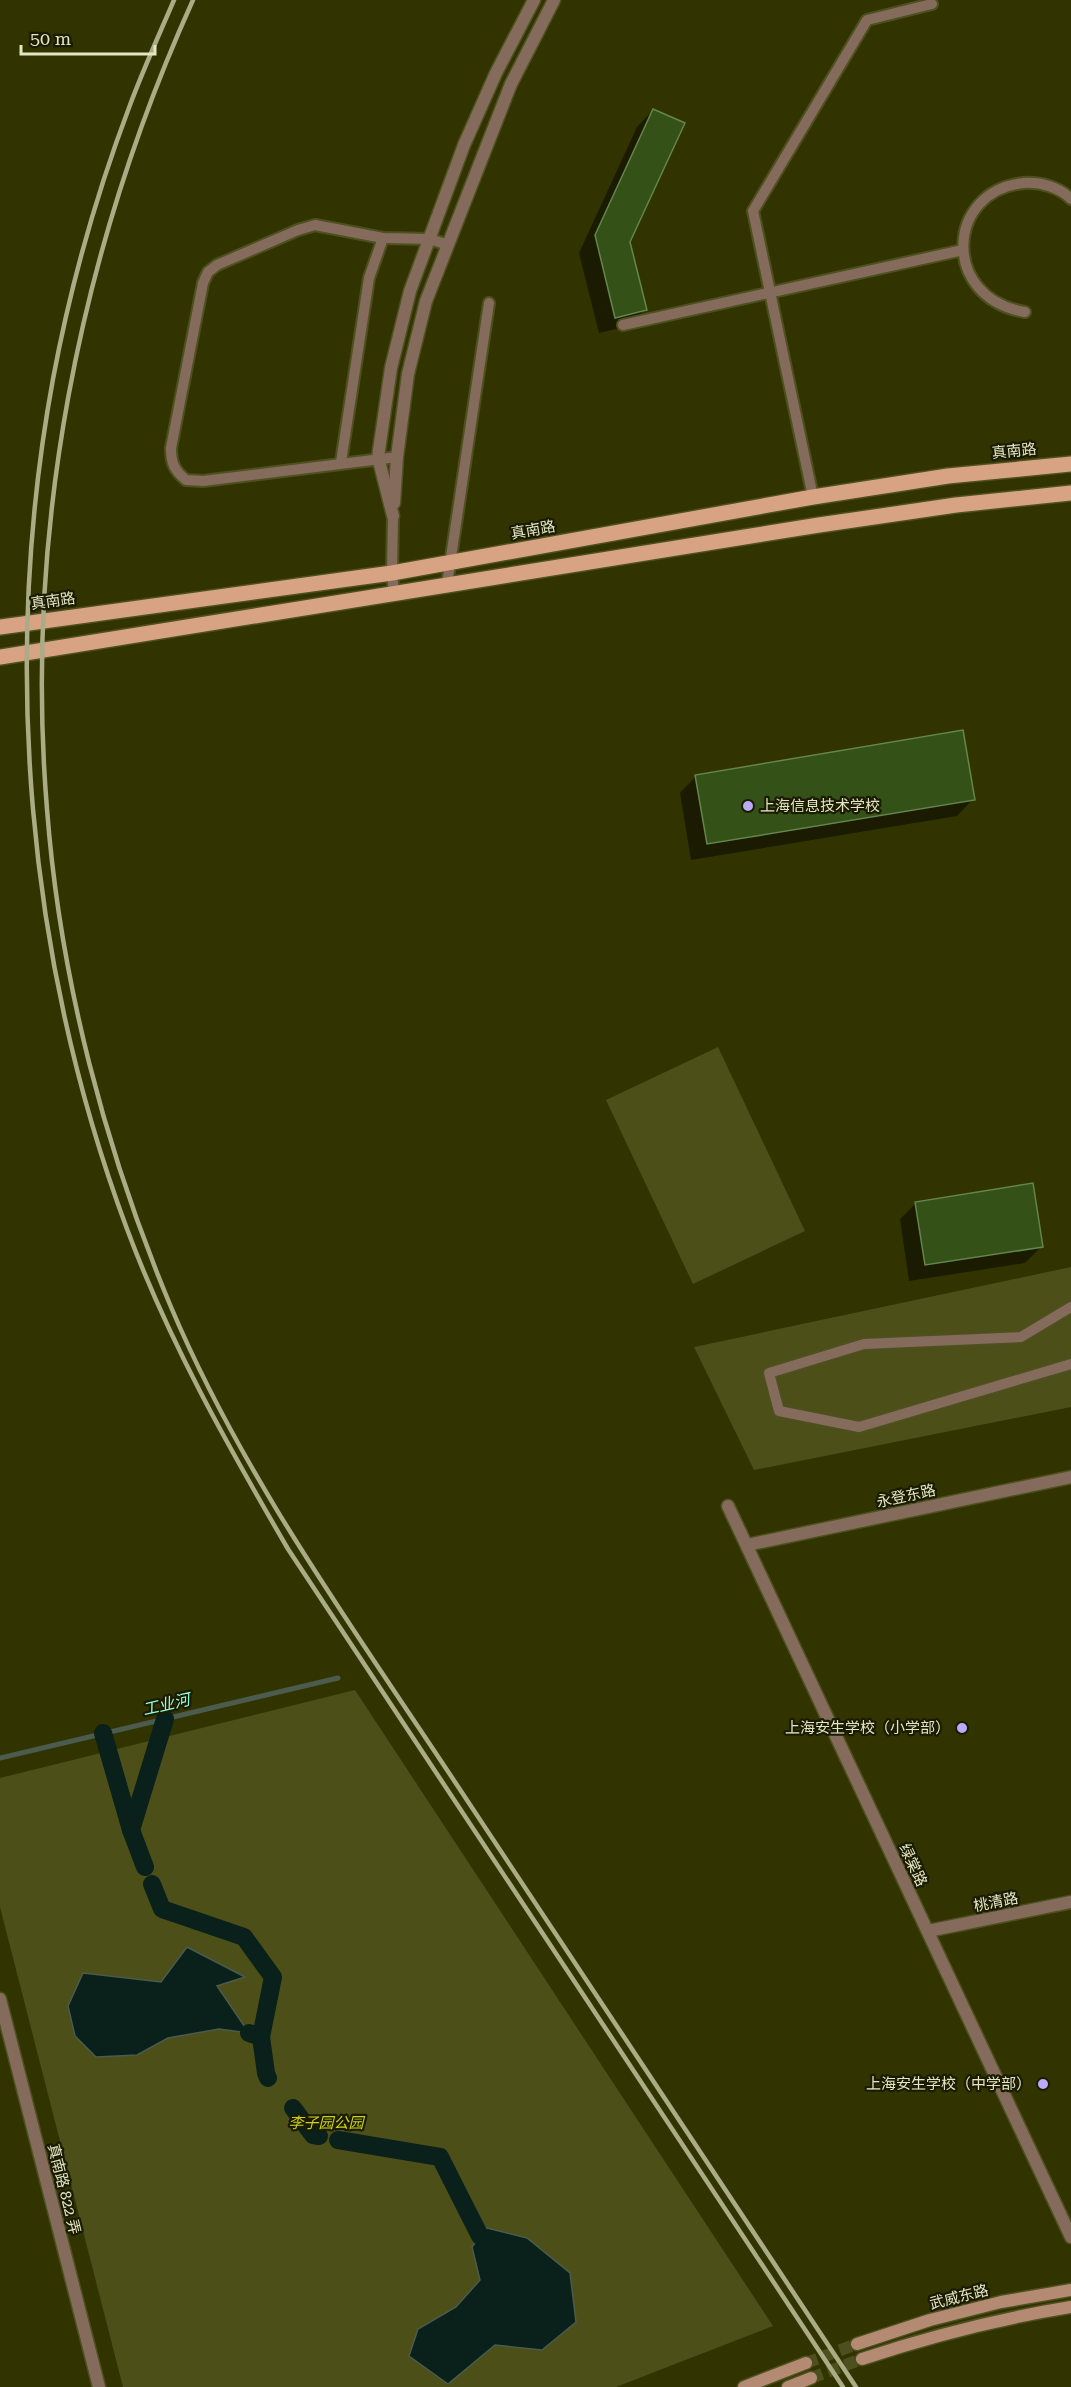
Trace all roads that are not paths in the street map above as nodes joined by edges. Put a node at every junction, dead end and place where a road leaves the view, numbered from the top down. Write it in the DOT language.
graph roads {
  1 [pos="534,0"];
  2 [pos="554,0"];
  3 [pos="932,4"];
  4 [pos="1071,199"];
  5 [pos="383,238"];
  6 [pos="430,239"];
  7 [pos="448,245"];
  8 [pos="963,250"];
  9 [pos="770,292"];
  10 [pos="489,303"];
  11 [pos="1025,312"];
  12 [pos="623,325"];
  13 [pos="378,457"];
  14 [pos="397,457"];
  15 [pos="341,462"];
  16 [pos="1071,464"];
  17 [pos="1071,493"];
  18 [pos="813,497"];
  19 [pos="393,516"];
  20 [pos="449,563"];
  21 [pos="392,573"];
  22 [pos="447,584"];
  23 [pos="394,593"];
  24 [pos="0,627"];
  25 [pos="0,657"];
  26 [pos="1071,1307"];
  27 [pos="1071,1364"];
  28 [pos="1071,1477"];
  29 [pos="728,1506"];
  30 [pos="747,1545"];
  31 [pos="1071,1902"];
  32 [pos="928,1931"];
  33 [pos="0,1999"];
  34 [pos="1071,2237"];
  35 [pos="1071,2290"];
  36 [pos="1071,2307"];
  37 [pos="857,2344"];
  38 [pos="862,2359"];
  39 [pos="806,2363"];
  40 [pos="811,2378"];
  41 [pos="99,2387"];
  42 [pos="744,2387"];
  43 [pos="788,2387"];
  1 -- 6 [label="street"];
  2 -- 7 [label="street"];
  3 -- 9 [label="lane"];
  4 -- 8 [label="lane"];
  5 -- 6 [label="lane"];
  5 -- 15 [label="lane"];
  5 -- 15 [label="lane"];
  6 -- 7 [label="lane"];
  6 -- 13 [label="street"];
  7 -- 14 [label="street"];
  8 -- 9 [label="lane"];
  8 -- 11 [label="lane"];
  9 -- 12 [label="lane"];
  9 -- 18 [label="lane"];
  10 -- 20 [label="lane"];
  13 -- 14 [label="lane"];
  13 -- 15 [label="lane"];
  13 -- 19 [label="street"];
  14 -- 19 [label="street"];
  16 -- 18 [label="main road, 真南路"];
  17 -- 22 [label="main road"];
  18 -- 20 [label="main road, 真南路"];
  19 -- 21 [label="lane"];
  20 -- 21 [label="main road, 真南路"];
  20 -- 22 [label="lane"];
  21 -- 23 [label="lane"];
  21 -- 24 [label="main road, 真南路"];
  22 -- 23 [label="main road"];
  23 -- 25 [label="main road"];
  26 -- 27 [label="lane"];
  28 -- 30 [label="street, 永登东路"];
  29 -- 30 [label="street, 绿棠路"];
  30 -- 32 [label="street, 绿棠路"];
  31 -- 32 [label="street, 桃清路"];
  32 -- 34 [label="street, 绿棠路"];
  33 -- 41 [label="street, 真南路 822 弄"];
  35 -- 37 [label="main road, 武威东路"];
  36 -- 38 [label="main road, 武威东路"];
  39 -- 42 [label="main road"];
  40 -- 43 [label="main road"];
}
